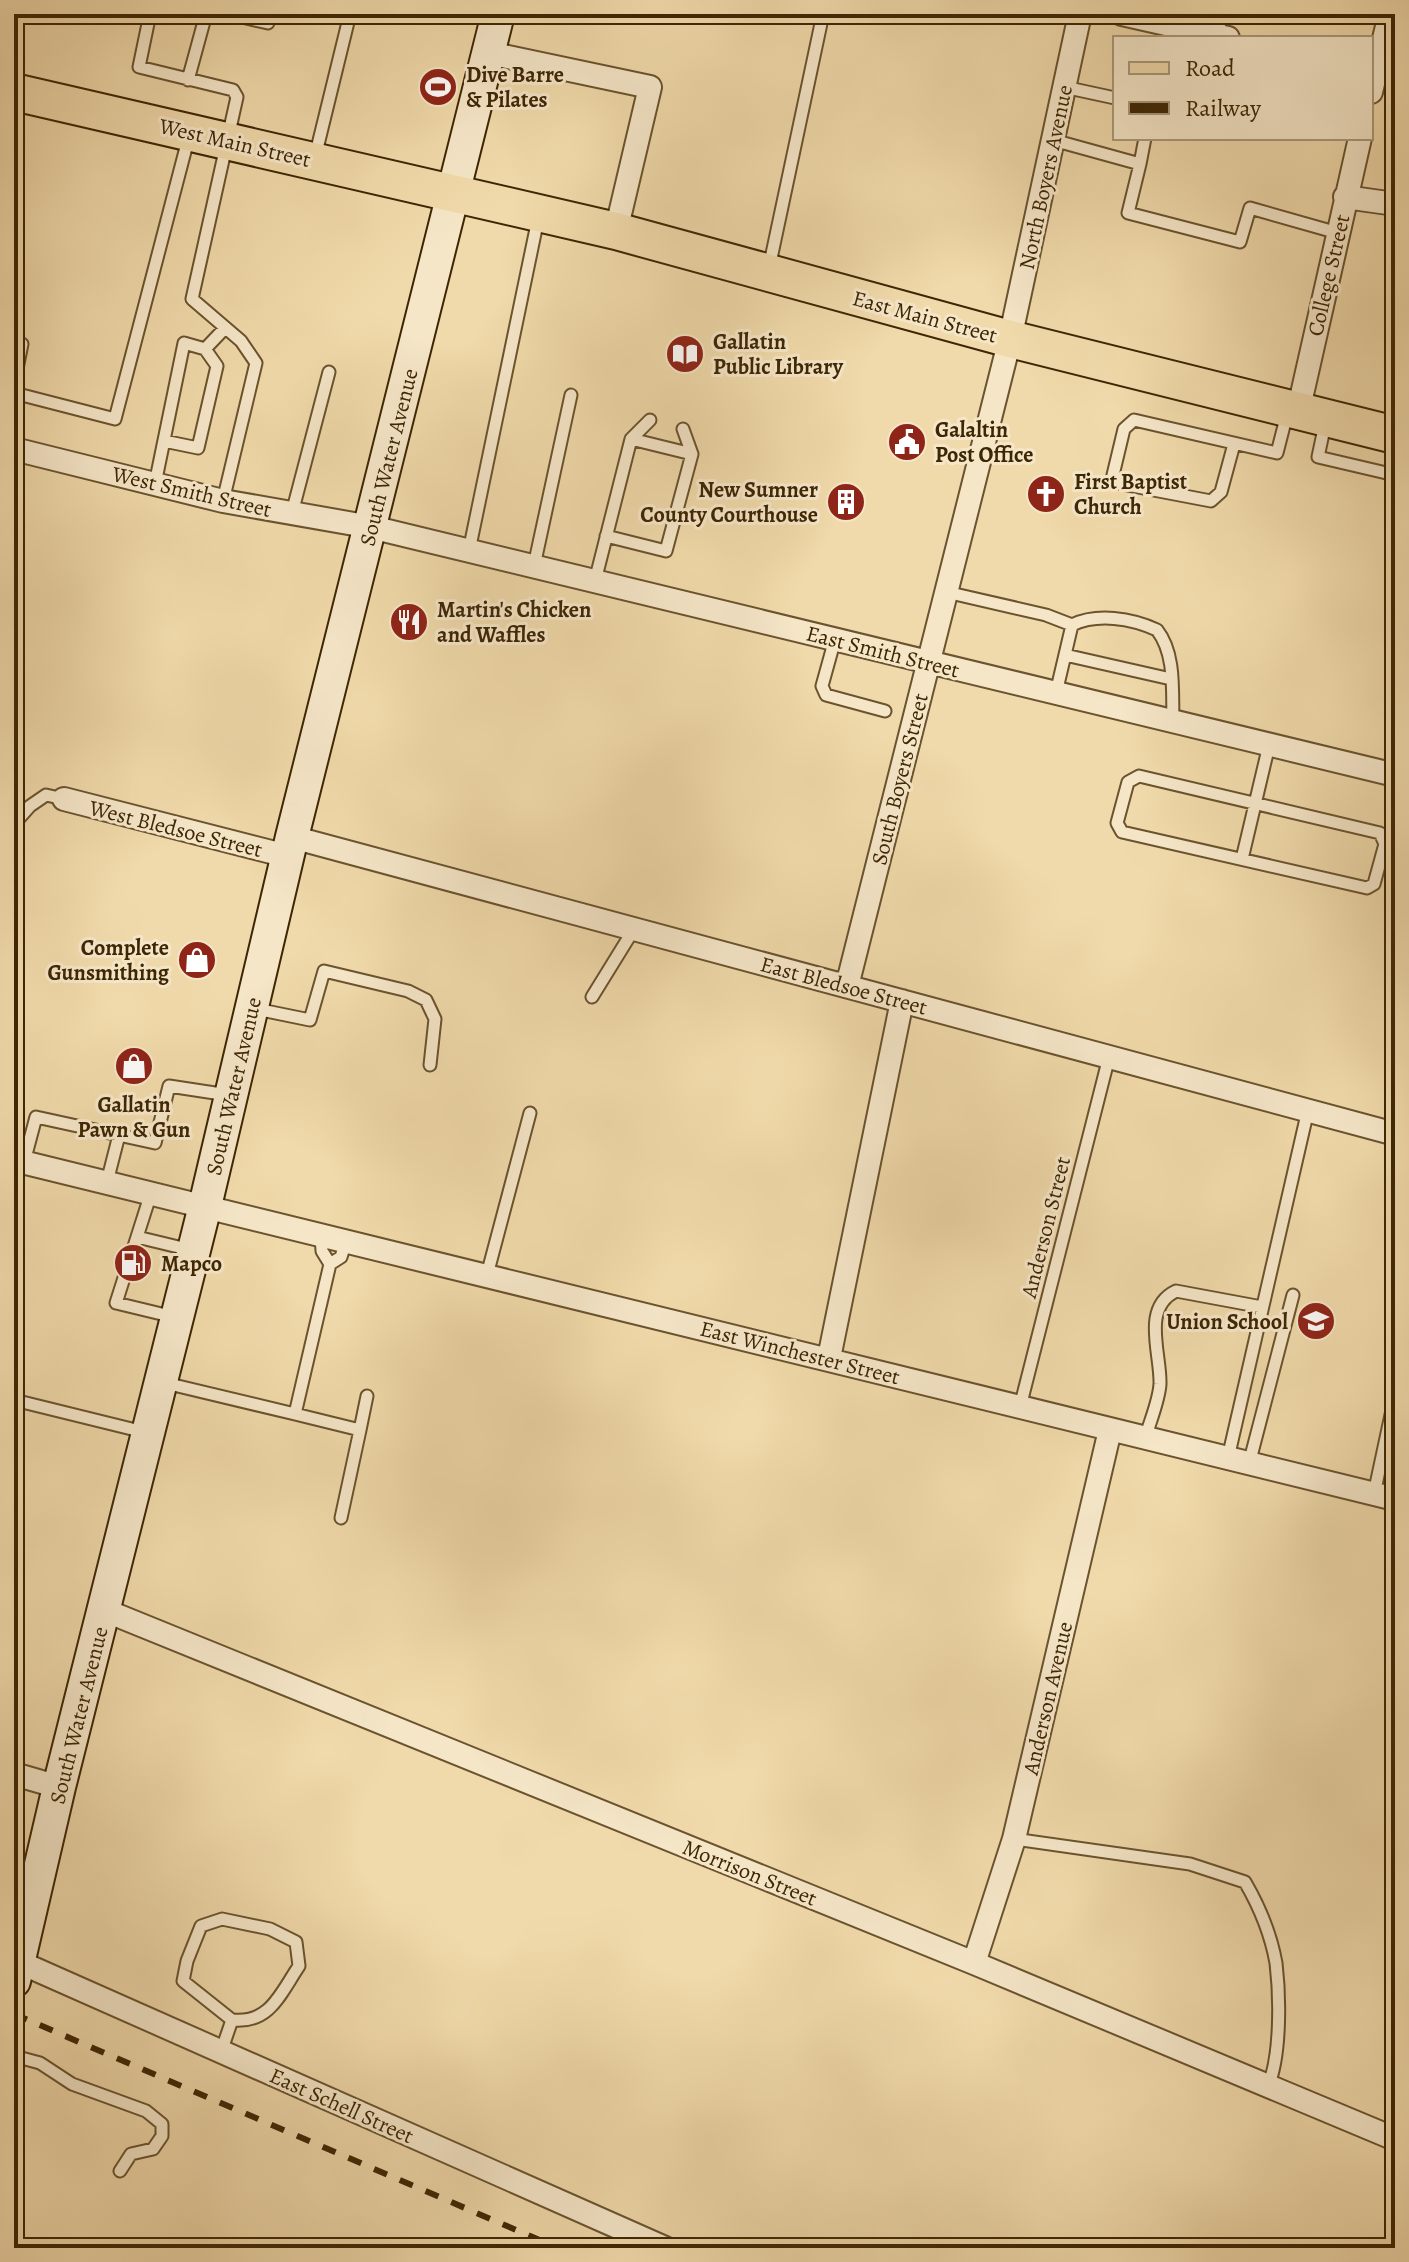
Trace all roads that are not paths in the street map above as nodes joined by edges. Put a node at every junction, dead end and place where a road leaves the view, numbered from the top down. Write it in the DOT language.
graph roads {
  1 [pos="150,14"];
  2 [pos="206,14"];
  3 [pos="229,14"];
  4 [pos="271,14"];
  5 [pos="350,14"];
  6 [pos="498,14"];
  7 [pos="823,14"];
  8 [pos="1080,14"];
  9 [pos="1122,14"];
  10 [pos="1391,20"];
  11 [pos="1223,29"];
  12 [pos="1166,31"];
  13 [pos="489,53"];
  14 [pos="1373,78"];
  15 [pos="188,80"];
  16 [pos="1064,87"];
  17 [pos="14,92"];
  18 [pos="1113,98"];
  19 [pos="190,132"];
  20 [pos="227,140"];
  21 [pos="1053,140"];
  22 [pos="1145,140"];
  23 [pos="1359,140"];
  24 [pos="314,160"];
  25 [pos="1140,164"];
  26 [pos="455,192"];
  27 [pos="1345,197"];
  28 [pos="1395,204"];
  29 [pos="540,213"];
  30 [pos="616,231"];
  31 [pos="1338,233"];
  32 [pos="768,273"];
  33 [pos="225,328"];
  34 [pos="1010,339"];
  35 [pos="22,344"];
  36 [pos="205,349"];
  37 [pos="329,372"];
  38 [pos="14,384"];
  39 [pos="14,393"];
  40 [pos="571,395"];
  41 [pos="1304,414"];
  42 [pos="650,420"];
  43 [pos="683,429"];
  44 [pos="1395,435"];
  45 [pos="631,439"];
  46 [pos="164,441"];
  47 [pos="1234,444"];
  48 [pos="14,449"];
  49 [pos="692,454"];
  50 [pos="1395,475"];
  51 [pos="155,484"];
  52 [pos="223,501"];
  53 [pos="292,513"];
  54 [pos="371,527"];
  55 [pos="606,536"];
  56 [pos="469,551"];
  57 [pos="534,566"];
  58 [pos="595,581"];
  59 [pos="946,592"];
  60 [pos="1072,625"];
  61 [pos="835,639"];
  62 [pos="1065,655"];
  63 [pos="929,662"];
  64 [pos="1171,679"];
  65 [pos="1056,693"];
  66 [pos="885,711"];
  67 [pos="1173,721"];
  68 [pos="1269,745"];
  69 [pos="1394,773"];
  70 [pos="64,799"];
  71 [pos="1255,803"];
  72 [pos="14,824"];
  73 [pos="290,846"];
  74 [pos="1242,859"];
  75 [pos="634,929"];
  76 [pos="847,986"];
  77 [pos="592,997"];
  78 [pos="902,1001"];
  79 [pos="251,1009"];
  80 [pos="1109,1057"];
  81 [pos="430,1065"];
  82 [pos="231,1095"];
  83 [pos="1308,1110"];
  84 [pos="530,1113"];
  85 [pos="1395,1134"];
  86 [pos="119,1135"];
  87 [pos="19,1161"];
  88 [pos="107,1182"];
  89 [pos="151,1193"];
  90 [pos="205,1206"];
  91 [pos="321,1234"];
  92 [pos="137,1237"];
  93 [pos="346,1241"];
  94 [pos="193,1251"];
  95 [pos="330,1264"];
  96 [pos="487,1275"];
  97 [pos="1293,1295"];
  98 [pos="1262,1307"];
  99 [pos="177,1318"];
  100 [pos="829,1358"];
  101 [pos="161,1382"];
  102 [pos="367,1396"];
  103 [pos="1395,1396"];
  104 [pos="14,1400"];
  105 [pos="1020,1407"];
  106 [pos="295,1414"];
  107 [pos="360,1430"];
  108 [pos="1110,1430"];
  109 [pos="148,1433"];
  110 [pos="1145,1439"];
  111 [pos="1239,1461"];
  112 [pos="1384,1496"];
  113 [pos="341,1518"];
  114 [pos="104,1610"];
  115 [pos="14,1774"];
  116 [pos="59,1787"];
  117 [pos="1014,1839"];
  118 [pos="974,1963"];
  119 [pos="16,1972"];
  120 [pos="232,2020"];
  121 [pos="221,2052"];
  122 [pos="14,2056"];
  123 [pos="1268,2086"];
  124 [pos="1395,2139"];
  125 [pos="120,2171"];
  126 [pos="665,2248"];
  1 -- 15 [label="lane"];
  2 -- 15 [label="lane"];
  3 -- 4 [label="lane"];
  5 -- 24 [label="lane"];
  6 -- 13 [label="main road, South Water Avenue"];
  7 -- 32 [label="lane"];
  8 -- 16 [label="street, North Boyers Avenue"];
  9 -- 12 [label="street"];
  10 -- 14 [label="street"];
  11 -- 12 [label="street"];
  13 -- 26 [label="main road, South Water Avenue"];
  13 -- 30 [label="street"];
  15 -- 20 [label="lane"];
  16 -- 18 [label="lane"];
  16 -- 21 [label="street, North Boyers Avenue"];
  17 -- 19 [label="main road, West Main Street"];
  19 -- 20 [label="main road, West Main Street"];
  19 -- 39 [label="lane"];
  20 -- 24 [label="main road, West Main Street"];
  20 -- 33 [label="lane"];
  21 -- 25 [label="lane"];
  21 -- 34 [label="street, North Boyers Avenue"];
  22 -- 25 [label="lane"];
  23 -- 27 [label="street, College Street"];
  24 -- 26 [label="main road, West Main Street"];
  25 -- 31 [label="lane"];
  26 -- 29 [label="main road, East Main Street"];
  26 -- 54 [label="main road, South Water Avenue"];
  27 -- 28 [label="street"];
  27 -- 31 [label="street, College Street"];
  29 -- 30 [label="main road, East Main Street"];
  29 -- 56 [label="lane"];
  30 -- 32 [label="main road, East Main Street"];
  31 -- 41 [label="street, College Street"];
  32 -- 34 [label="main road, East Main Street"];
  33 -- 36 [label="lane"];
  33 -- 52 [label="lane"];
  34 -- 41 [label="main road, East Main Street"];
  34 -- 59 [label="street, South Boyers Street"];
  35 -- 38 [label="lane"];
  36 -- 46 [label="lane"];
  36 -- 46 [label="lane"];
  37 -- 53 [label="lane"];
  40 -- 57 [label="lane"];
  41 -- 44 [label="main road, East Main Street"];
  41 -- 47 [label="lane"];
  41 -- 50 [label="lane"];
  42 -- 45 [label="lane"];
  43 -- 49 [label="lane"];
  45 -- 49 [label="lane"];
  45 -- 55 [label="lane"];
  46 -- 51 [label="lane"];
  47 -- 47 [label="lane"];
  48 -- 51 [label="street, West Smith Street"];
  49 -- 55 [label="lane"];
  51 -- 52 [label="street, West Smith Street"];
  52 -- 53 [label="street, West Smith Street"];
  53 -- 54 [label="street, West Smith Street"];
  54 -- 56 [label="street, East Smith Street"];
  54 -- 73 [label="main road, South Water Avenue"];
  55 -- 58 [label="lane"];
  56 -- 57 [label="street, East Smith Street"];
  57 -- 58 [label="street, East Smith Street"];
  58 -- 61 [label="street, East Smith Street"];
  59 -- 60 [label="lane"];
  59 -- 63 [label="street, South Boyers Street"];
  60 -- 62 [label="lane"];
  60 -- 64 [label="lane"];
  61 -- 63 [label="street, East Smith Street"];
  61 -- 66 [label="lane"];
  62 -- 64 [label="lane"];
  62 -- 65 [label="lane"];
  63 -- 65 [label="street, East Smith Street"];
  63 -- 76 [label="street, South Boyers Street"];
  64 -- 67 [label="lane"];
  65 -- 67 [label="street, East Smith Street"];
  67 -- 68 [label="street, East Smith Street"];
  68 -- 69 [label="street, East Smith Street"];
  68 -- 71 [label="lane"];
  70 -- 72 [label="lane"];
  70 -- 73 [label="street, West Bledsoe Street"];
  71 -- 74 [label="lane"];
  71 -- 74 [label="lane"];
  71 -- 74 [label="lane"];
  73 -- 75 [label="street, East Bledsoe Street"];
  73 -- 79 [label="main road, South Water Avenue"];
  75 -- 76 [label="street, East Bledsoe Street"];
  75 -- 77 [label="lane"];
  76 -- 78 [label="street, East Bledsoe Street"];
  78 -- 80 [label="street, East Bledsoe Street"];
  78 -- 100 [label="street"];
  79 -- 81 [label="lane"];
  79 -- 82 [label="main road, South Water Avenue"];
  80 -- 83 [label="street, East Bledsoe Street"];
  80 -- 105 [label="lane, Anderson Street"];
  82 -- 86 [label="lane"];
  82 -- 90 [label="main road, South Water Avenue"];
  83 -- 85 [label="street, East Bledsoe Street"];
  83 -- 98 [label="lane"];
  84 -- 96 [label="lane"];
  86 -- 87 [label="lane"];
  86 -- 88 [label="lane"];
  87 -- 88 [label="street, East Winchester Street"];
  88 -- 89 [label="street, East Winchester Street"];
  89 -- 90 [label="street, East Winchester Street"];
  89 -- 92 [label="lane"];
  90 -- 91 [label="street, East Winchester Street"];
  90 -- 94 [label="main road, South Water Avenue"];
  91 -- 93 [label="street, East Winchester Street"];
  91 -- 95 [label="lane"];
  92 -- 94 [label="lane"];
  92 -- 99 [label="lane"];
  93 -- 95 [label="lane"];
  93 -- 96 [label="street, East Winchester Street"];
  94 -- 99 [label="main road, South Water Avenue"];
  95 -- 106 [label="lane"];
  96 -- 100 [label="street, East Winchester Street"];
  97 -- 111 [label="lane"];
  98 -- 110 [label="lane"];
  98 -- 111 [label="lane"];
  99 -- 101 [label="main road, South Water Avenue"];
  100 -- 105 [label="street, East Winchester Street"];
  101 -- 106 [label="lane"];
  101 -- 109 [label="main road, South Water Avenue"];
  102 -- 107 [label="lane"];
  103 -- 112 [label="lane"];
  104 -- 109 [label="lane"];
  105 -- 108 [label="street, East Winchester Street"];
  106 -- 107 [label="lane"];
  107 -- 113 [label="lane"];
  108 -- 110 [label="street, East Winchester Street"];
  108 -- 117 [label="street, Anderson Avenue"];
  109 -- 114 [label="main road, South Water Avenue"];
  110 -- 111 [label="street, East Winchester Street"];
  111 -- 112 [label="street, East Winchester Street"];
  114 -- 116 [label="main road, South Water Avenue"];
  114 -- 118 [label="street, Morrison Street"];
  115 -- 116 [label="street"];
  116 -- 119 [label="main road, South Water Avenue"];
  117 -- 118 [label="street, Anderson Avenue"];
  117 -- 123 [label="lane"];
  118 -- 123 [label="street, Morrison Street"];
  119 -- 121 [label="street, East Schell Street"];
  120 -- 120 [label="lane"];
  120 -- 121 [label="lane"];
  121 -- 126 [label="street, East Schell Street"];
  122 -- 125 [label="lane"];
  123 -- 124 [label="street, Morrison Street"];
}
